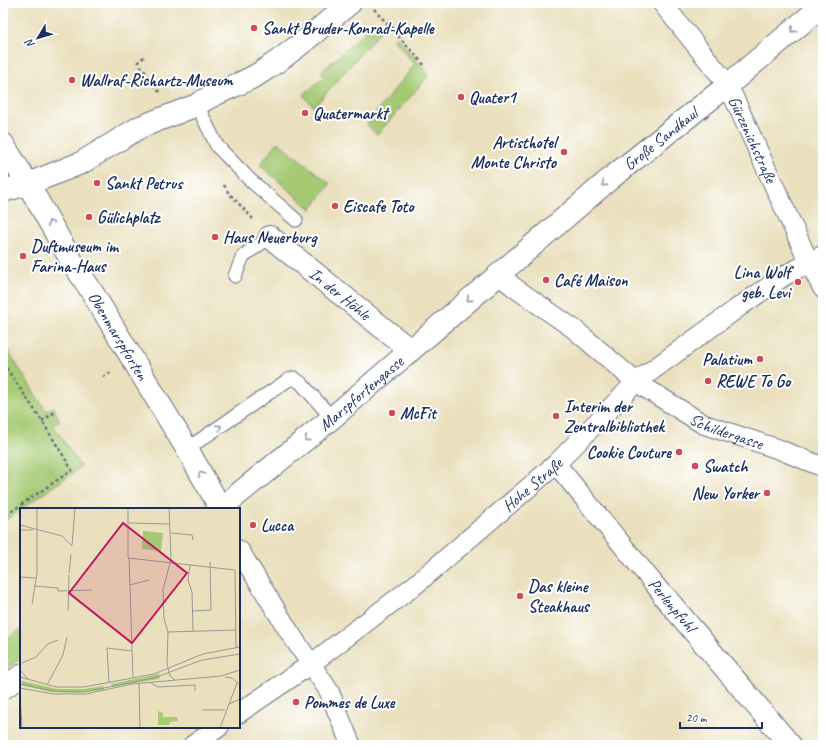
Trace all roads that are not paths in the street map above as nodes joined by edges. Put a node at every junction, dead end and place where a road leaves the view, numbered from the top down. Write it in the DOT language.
graph roads {
  1 [pos="350,3"];
  2 [pos="662,3"];
  3 [pos="823,5"];
  4 [pos="728,85"];
  5 [pos="197,105"];
  6 [pos="3,144"];
  7 [pos="28,184"];
  8 [pos="3,191"];
  9 [pos="296,220"];
  10 [pos="270,237"];
  11 [pos="816,259"];
  12 [pos="498,274"];
  13 [pos="235,276"];
  14 [pos="823,289"];
  15 [pos="410,350"];
  16 [pos="636,382"];
  17 [pos="332,418"];
  18 [pos="187,449"];
  19 [pos="556,464"];
  20 [pos="823,466"];
  21 [pos="221,508"];
  22 [pos="240,552"];
  23 [pos="664,596"];
  24 [pos="311,664"];
  25 [pos="20,677"];
  26 [pos="3,688"];
  27 [pos="240,712"];
  28 [pos="218,728"];
  29 [pos="193,745"];
  30 [pos="351,745"];
  31 [pos="790,745"];
  1 -- 5 [label="street"];
  2 -- 4 [label="street, Gürzenichstraße"];
  3 -- 4 [label="street, Große Sandkaul, one-way"];
  4 -- 11 [label="street, Gürzenichstraße"];
  4 -- 12 [label="street, Große Sandkaul, one-way"];
  5 -- 7 [label="street"];
  5 -- 9 [label="lane"];
  6 -- 7 [label="street, Obenmarspforten"];
  7 -- 8 [label="street"];
  18 -- 7 [label="street, Obenmarspforten, one-way"];
  10 -- 13 [label="lane"];
  10 -- 15 [label="street, In der Höhle"];
  11 -- 14 [label="street, Gürzenichstraße"];
  11 -- 16 [label="street, Hohe Straße"];
  12 -- 15 [label="street, Marspfortengasse, one-way"];
  12 -- 16 [label="street"];
  15 -- 17 [label="street, Marspfortengasse"];
  16 -- 19 [label="street, Hohe Straße"];
  16 -- 20 [label="street, Schildergasse"];
  18 -- 17 [label="lane, one-way"];
  17 -- 21 [label="street, Marspfortengasse, one-way"];
  21 -- 18 [label="street, Obenmarspforten, one-way"];
  19 -- 23 [label="street, Perlenpfuhl"];
  19 -- 24 [label="street, Hohe Straße"];
  22 -- 24 [label="street"];
  23 -- 31 [label="street, Perlenpfuhl"];
  24 -- 27 [label="street, Hohe Straße"];
  24 -- 30 [label="street"];
  25 -- 26 [label="street"];
  28 -- 29 [label="street"];
}
